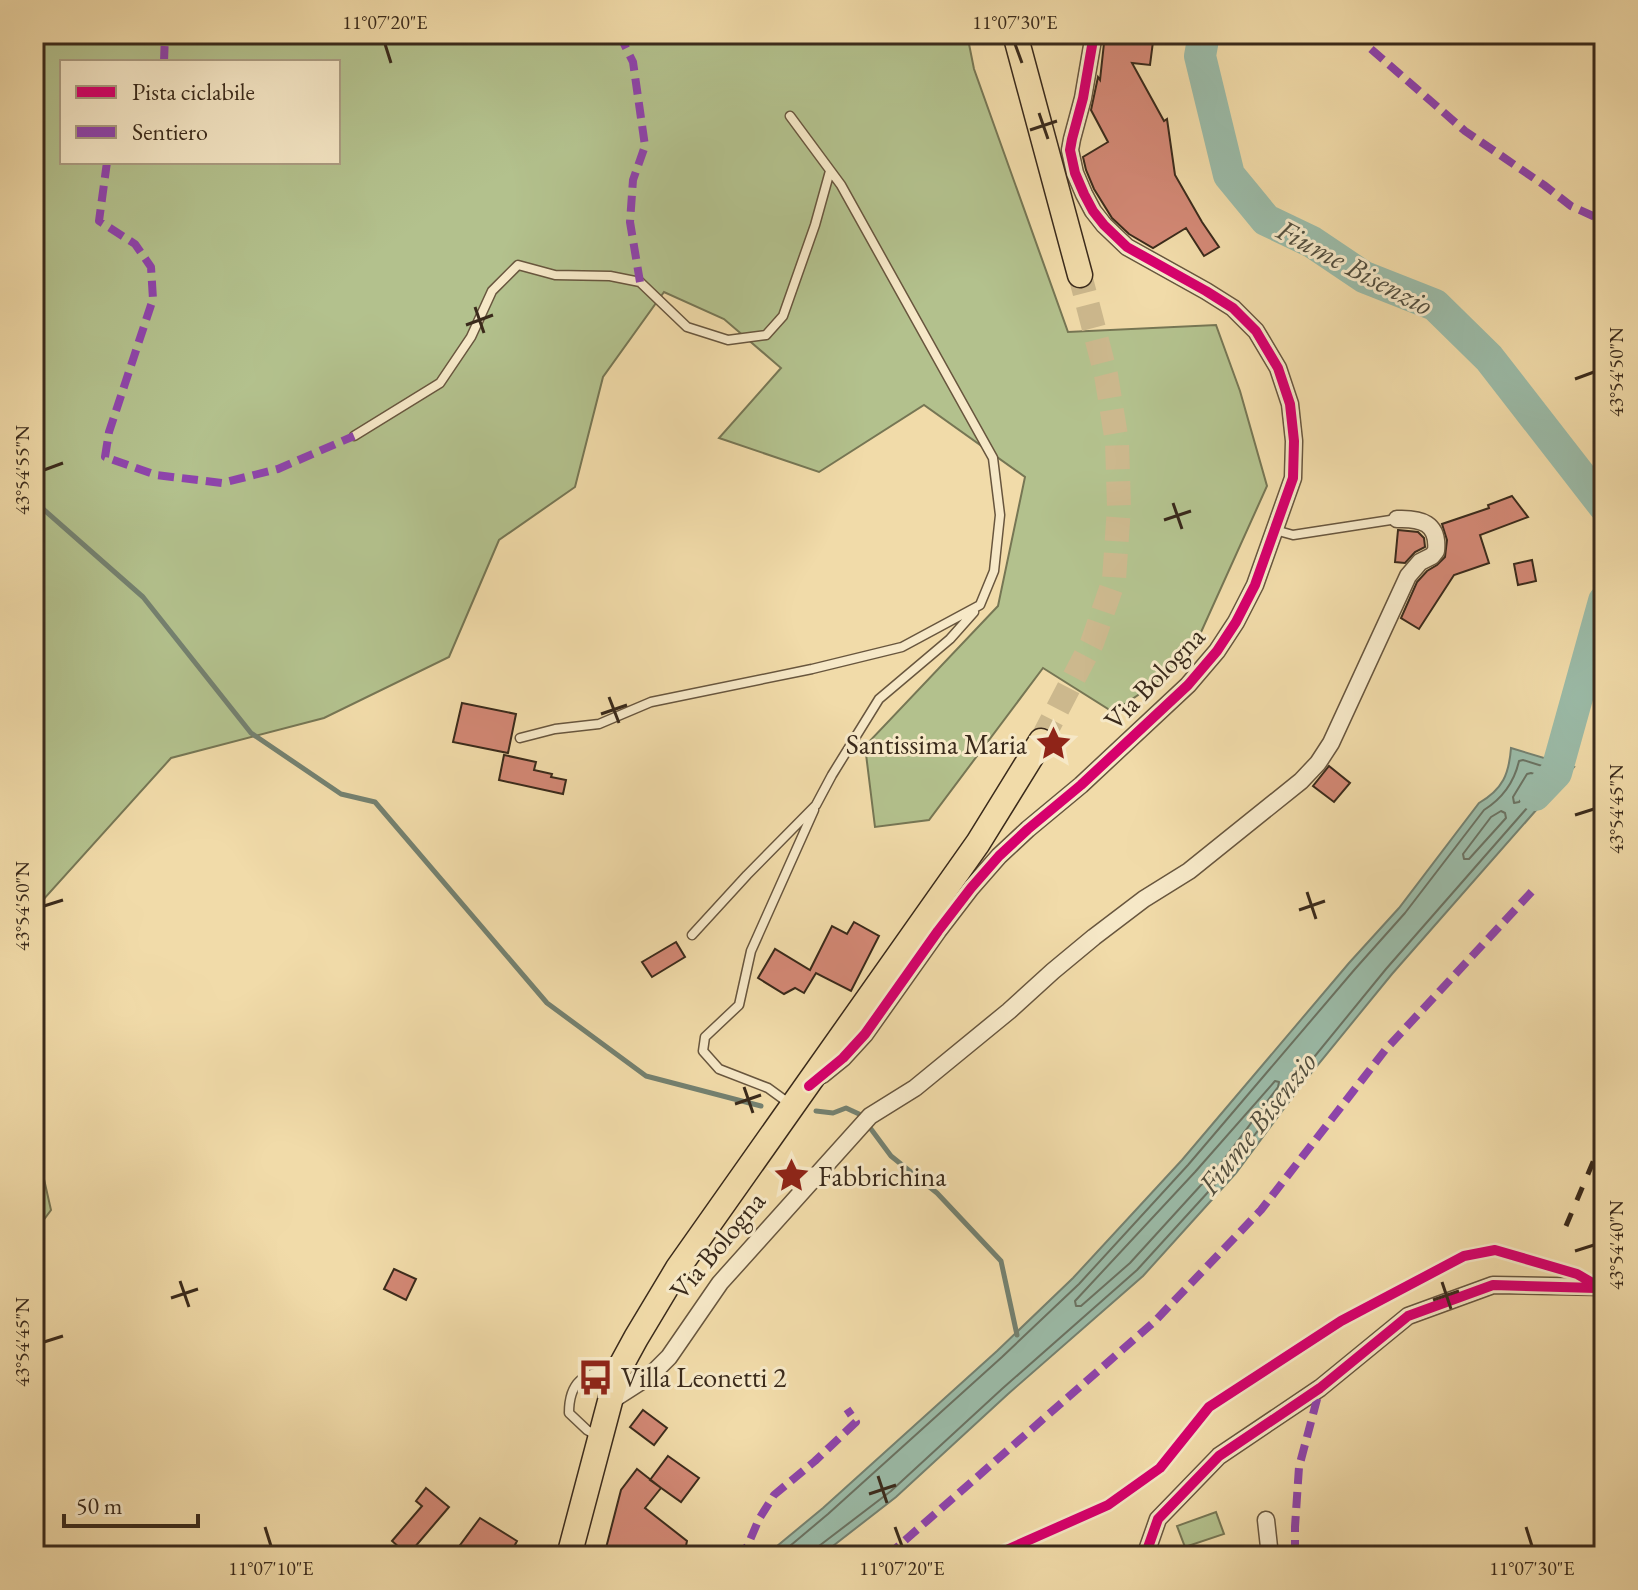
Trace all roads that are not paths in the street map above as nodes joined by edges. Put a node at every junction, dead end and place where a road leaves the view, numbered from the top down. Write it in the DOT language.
graph roads {
  1 [pos="1015,34"];
  2 [pos="1094,34"];
  3 [pos="790,116"];
  4 [pos="830,171"];
  5 [pos="1080,275"];
  6 [pos="354,436"];
  7 [pos="1397,519"];
  8 [pos="1275,530"];
  9 [pos="980,605"];
  10 [pos="520,738"];
  11 [pos="1041,741"];
  12 [pos="816,805"];
  13 [pos="692,935"];
  14 [pos="809,1086"];
  15 [pos="794,1107"];
  16 [pos="1604,1287"];
  17 [pos="618,1371"];
  18 [pos="609,1402"];
  19 [pos="600,1438"];
  20 [pos="1266,1520"];
  21 [pos="569,1556"];
  22 [pos="1145,1556"];
  23 [pos="1270,1556"];
  1 -- 5 [label="main road"];
  2 -- 8 [label="street, Via Bologna"];
  3 -- 4 [label="lane"];
  4 -- 6 [label="lane"];
  4 -- 9 [label="lane"];
  7 -- 8 [label="lane, Via Bologna"];
  7 -- 18 [label="street, Via Bologna"];
  8 -- 14 [label="street, Via Bologna"];
  9 -- 10 [label="lane"];
  9 -- 12 [label="lane"];
  11 -- 14 [label="main road, Via Bologna"];
  12 -- 13 [label="lane"];
  12 -- 15 [label="lane"];
  14 -- 15 [label="main road, Via Bologna"];
  15 -- 17 [label="main road, Via Bologna"];
  16 -- 22 [label="street"];
  17 -- 18 [label="main road, Via Bologna"];
  17 -- 19 [label="lane"];
  18 -- 19 [label="main road, Via Bologna"];
  19 -- 21 [label="main road, Via Bologna"];
  20 -- 23 [label="street"];
}
